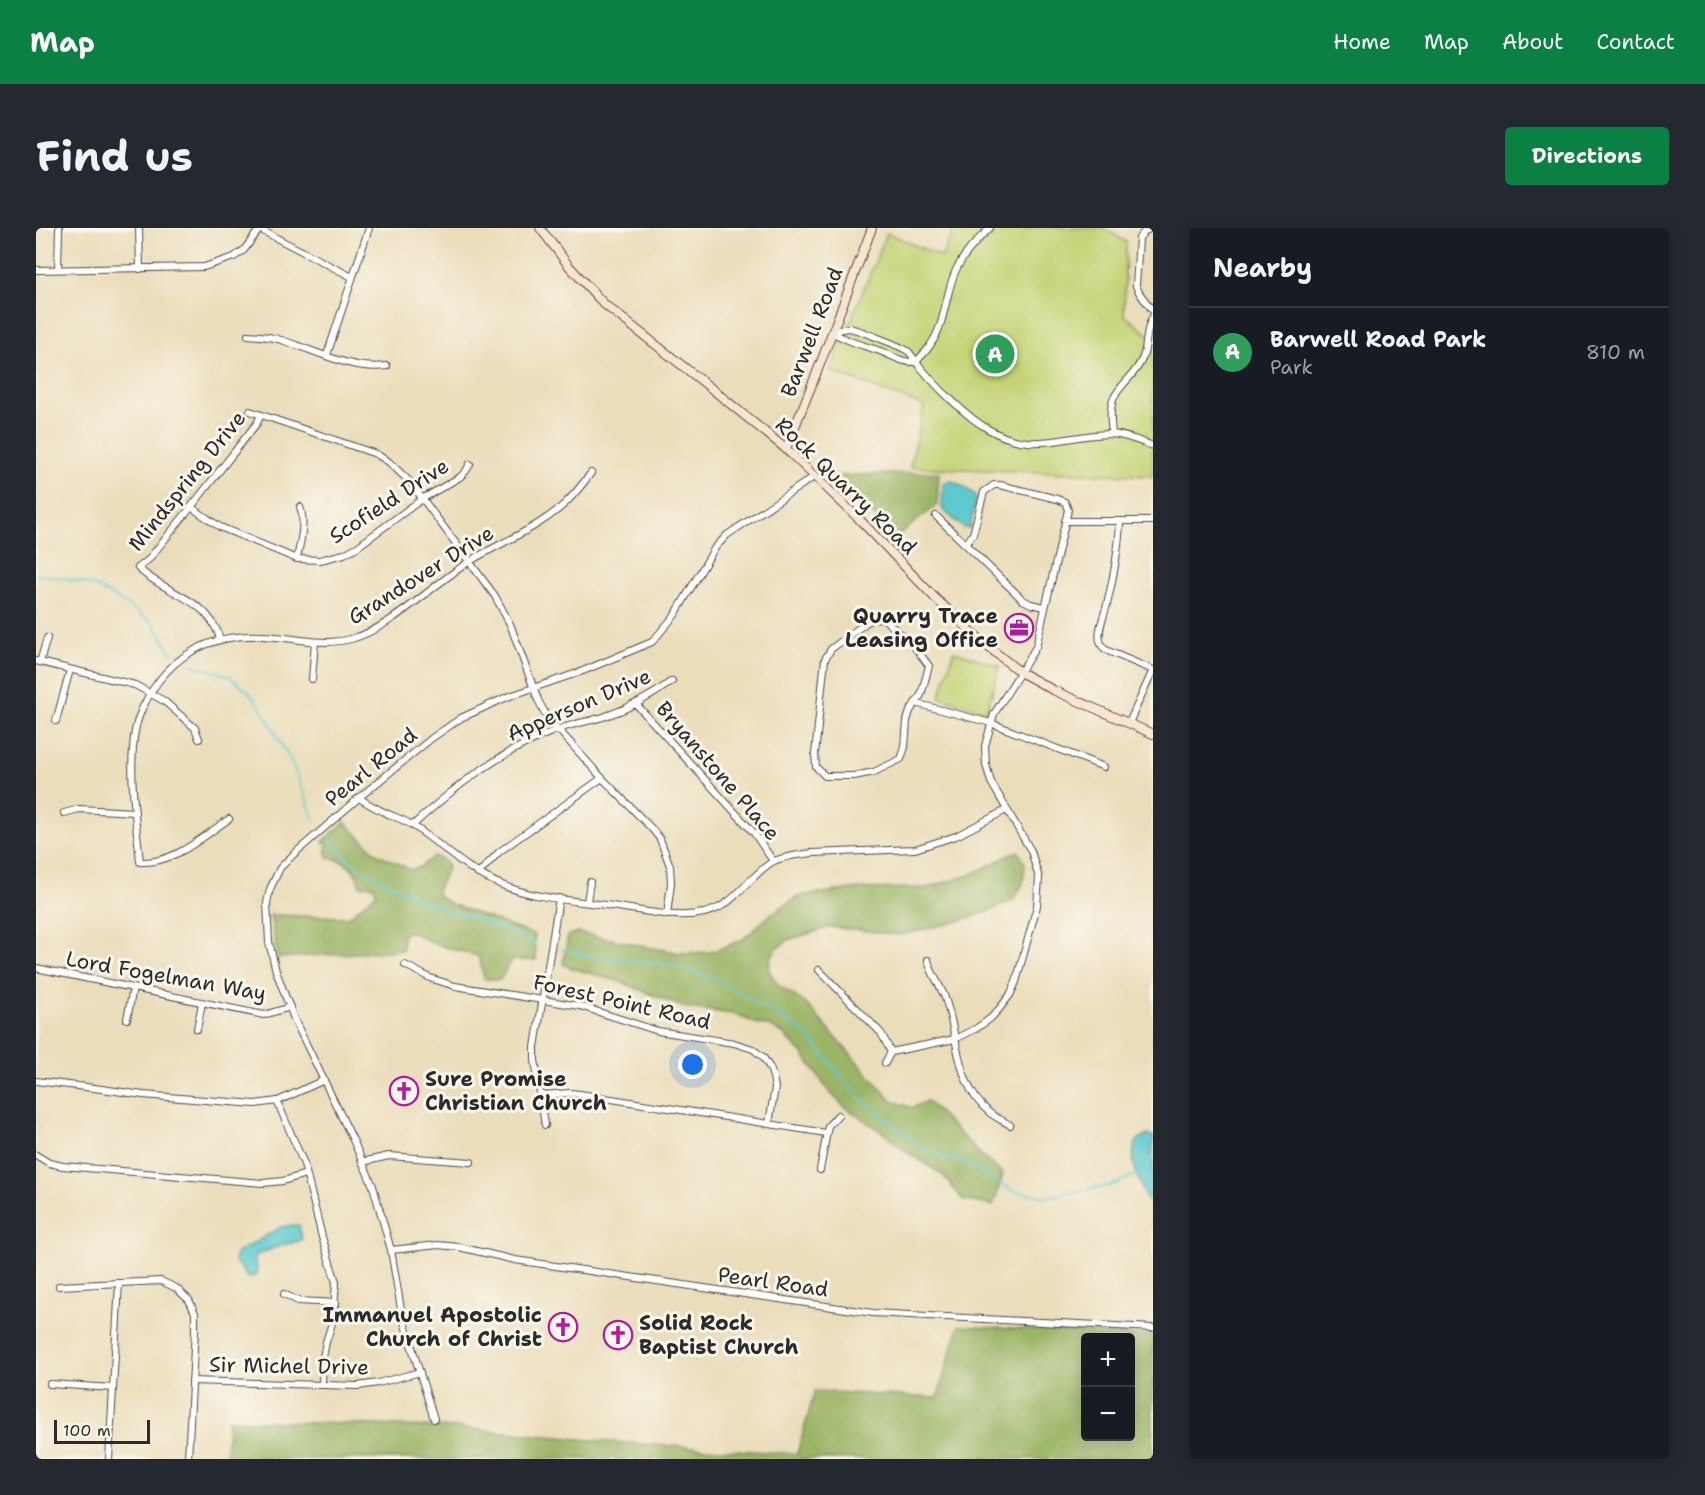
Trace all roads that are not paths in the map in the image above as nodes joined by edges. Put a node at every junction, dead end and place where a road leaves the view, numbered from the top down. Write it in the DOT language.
graph roads {
  1 [pos="59,228"];
  2 [pos="139,228"];
  3 [pos="369,228"];
  4 [pos="540,228"];
  5 [pos="872,228"];
  6 [pos="990,228"];
  7 [pos="1151,228"];
  8 [pos="258,229"];
  9 [pos="58,269"];
  10 [pos="140,269"];
  11 [pos="36,270"];
  12 [pos="351,277"];
  13 [pos="1153,311"];
  14 [pos="1153,316"];
  15 [pos="831,332"];
  16 [pos="248,335"];
  17 [pos="327,356"];
  18 [pos="916,362"];
  19 [pos="387,366"];
  20 [pos="250,411"];
  21 [pos="261,415"];
  22 [pos="1112,434"];
  23 [pos="1153,446"];
  24 [pos="786,450"];
  25 [pos="470,465"];
  26 [pos="591,473"];
  27 [pos="815,476"];
  28 [pos="423,499"];
  29 [pos="191,507"];
  30 [pos="300,507"];
  31 [pos="936,516"];
  32 [pos="1065,521"];
  33 [pos="1120,521"];
  34 [pos="1153,521"];
  35 [pos="966,544"];
  36 [pos="297,559"];
  37 [pos="470,561"];
  38 [pos="1045,608"];
  39 [pos="47,638"];
  40 [pos="220,639"];
  41 [pos="315,642"];
  42 [pos="38,661"];
  43 [pos="70,670"];
  44 [pos="1153,670"];
  45 [pos="1020,672"];
  46 [pos="312,679"];
  47 [pos="672,681"];
  48 [pos="533,687"];
  49 [pos="150,693"];
  50 [pos="915,703"];
  51 [pos="636,704"];
  52 [pos="56,721"];
  53 [pos="991,723"];
  54 [pos="1129,723"];
  55 [pos="557,729"];
  56 [pos="1153,734"];
  57 [pos="199,739"];
  58 [pos="1104,767"];
  59 [pos="602,778"];
  60 [pos="359,798"];
  61 [pos="1006,810"];
  62 [pos="135,812"];
  63 [pos="64,813"];
  64 [pos="229,819"];
  65 [pos="413,825"];
  66 [pos="773,861"];
  67 [pos="478,874"];
  68 [pos="590,882"];
  69 [pos="559,898"];
  70 [pos="587,902"];
  71 [pos="667,915"];
  72 [pos="928,960"];
  73 [pos="405,965"];
  74 [pos="36,968"];
  75 [pos="819,970"];
  76 [pos="133,988"];
  77 [pos="542,999"];
  78 [pos="202,1003"];
  79 [pos="290,1007"];
  80 [pos="127,1019"];
  81 [pos="197,1029"];
  82 [pos="955,1039"];
  83 [pos="891,1052"];
  84 [pos="885,1063"];
  85 [pos="324,1080"];
  86 [pos="36,1082"];
  87 [pos="541,1095"];
  88 [pos="277,1101"];
  89 [pos="838,1115"];
  90 [pos="769,1123"];
  91 [pos="545,1125"];
  92 [pos="1010,1125"];
  93 [pos="826,1133"];
  94 [pos="36,1155"];
  95 [pos="362,1162"];
  96 [pos="471,1162"];
  97 [pos="820,1170"];
  98 [pos="306,1174"];
  99 [pos="391,1250"];
  100 [pos="119,1283"];
  101 [pos="59,1286"];
  102 [pos="284,1294"];
  103 [pos="336,1303"];
  104 [pos="1153,1328"];
  105 [pos="420,1372"];
  106 [pos="192,1381"];
  107 [pos="50,1384"];
  108 [pos="322,1385"];
  109 [pos="113,1388"];
  110 [pos="434,1419"];
  111 [pos="110,1459"];
  112 [pos="188,1459"];
  1 -- 9 [label="street"];
  2 -- 10 [label="street"];
  3 -- 12 [label="street"];
  4 -- 24 [label="main road, Rock Quarry Road"];
  5 -- 15 [label="main road, Barwell Road"];
  6 -- 18 [label="street"];
  7 -- 13 [label="street"];
  8 -- 10 [label="street"];
  8 -- 12 [label="street"];
  9 -- 10 [label="street"];
  9 -- 11 [label="street"];
  12 -- 17 [label="street"];
  14 -- 22 [label="street"];
  15 -- 18 [label="street"];
  15 -- 18 [label="street"];
  15 -- 24 [label="main road, Barwell Road"];
  16 -- 17 [label="street"];
  17 -- 19 [label="street"];
  18 -- 22 [label="street"];
  20 -- 21 [label="street"];
  21 -- 28 [label="street"];
  21 -- 29 [label="street, Mindspring Drive"];
  22 -- 23 [label="street"];
  24 -- 27 [label="main road, Rock Quarry Road"];
  25 -- 28 [label="street, Scofield Drive"];
  26 -- 37 [label="street, Grandover Drive"];
  27 -- 45 [label="main road, Rock Quarry Road"];
  27 -- 48 [label="street, Pearl Road"];
  28 -- 36 [label="street, Scofield Drive"];
  28 -- 37 [label="street"];
  29 -- 36 [label="street, Scofield Drive"];
  29 -- 40 [label="street, Mindspring Drive"];
  30 -- 36 [label="street"];
  31 -- 35 [label="street"];
  32 -- 33 [label="street"];
  32 -- 35 [label="street"];
  32 -- 38 [label="street"];
  33 -- 34 [label="street"];
  33 -- 44 [label="street"];
  35 -- 38 [label="street"];
  37 -- 41 [label="street, Grandover Drive"];
  37 -- 48 [label="street"];
  38 -- 45 [label="street"];
  39 -- 42 [label="street"];
  40 -- 41 [label="street, Grandover Drive"];
  40 -- 49 [label="street, Grandover Drive"];
  41 -- 46 [label="street"];
  42 -- 43 [label="street"];
  43 -- 49 [label="street"];
  43 -- 52 [label="street"];
  44 -- 54 [label="street"];
  45 -- 53 [label="street"];
  45 -- 54 [label="main road, Rock Quarry Road"];
  47 -- 51 [label="street, Apperson Drive"];
  48 -- 55 [label="street"];
  48 -- 60 [label="street, Pearl Road"];
  49 -- 57 [label="street"];
  49 -- 62 [label="street, Grandover Drive"];
  50 -- 50 [label="street"];
  50 -- 53 [label="street"];
  51 -- 55 [label="street, Apperson Drive"];
  51 -- 66 [label="street, Bryanstone Place"];
  53 -- 58 [label="street"];
  53 -- 61 [label="street"];
  54 -- 56 [label="main road, Rock Quarry Road"];
  55 -- 59 [label="street"];
  55 -- 65 [label="street, Apperson Drive"];
  59 -- 67 [label="street"];
  59 -- 71 [label="street"];
  60 -- 65 [label="street"];
  60 -- 79 [label="street, Pearl Road"];
  61 -- 66 [label="street"];
  61 -- 82 [label="street"];
  62 -- 63 [label="street"];
  62 -- 64 [label="street, Grandover Drive"];
  65 -- 67 [label="street"];
  66 -- 71 [label="street"];
  67 -- 69 [label="street"];
  68 -- 70 [label="street"];
  69 -- 70 [label="street"];
  69 -- 77 [label="street"];
  70 -- 71 [label="street"];
  72 -- 82 [label="street"];
  73 -- 77 [label="street, Forest Point Road"];
  74 -- 76 [label="street, Lord Fogelman Way"];
  75 -- 83 [label="street"];
  76 -- 78 [label="street, Lord Fogelman Way"];
  76 -- 80 [label="street"];
  77 -- 87 [label="street"];
  77 -- 90 [label="street, Forest Point Road"];
  78 -- 79 [label="street, Lord Fogelman Way"];
  78 -- 81 [label="street"];
  79 -- 85 [label="street, Pearl Road"];
  82 -- 83 [label="street"];
  82 -- 92 [label="street"];
  83 -- 84 [label="street"];
  85 -- 88 [label="street"];
  85 -- 95 [label="street, Pearl Road"];
  86 -- 88 [label="street"];
  87 -- 90 [label="street"];
  87 -- 91 [label="street"];
  88 -- 98 [label="street"];
  89 -- 93 [label="street"];
  90 -- 93 [label="street"];
  93 -- 97 [label="street"];
  94 -- 98 [label="street"];
  95 -- 96 [label="street"];
  95 -- 99 [label="street, Pearl Road"];
  98 -- 103 [label="street"];
  99 -- 104 [label="street, Pearl Road"];
  99 -- 105 [label="street, Pearl Road"];
  100 -- 101 [label="street"];
  100 -- 106 [label="street"];
  100 -- 109 [label="street"];
  102 -- 103 [label="street"];
  103 -- 108 [label="street"];
  105 -- 108 [label="street, Sir Michel Drive"];
  105 -- 110 [label="street, Pearl Road"];
  106 -- 108 [label="street, Sir Michel Drive"];
  106 -- 112 [label="street"];
  107 -- 109 [label="street"];
  109 -- 111 [label="street"];
}
